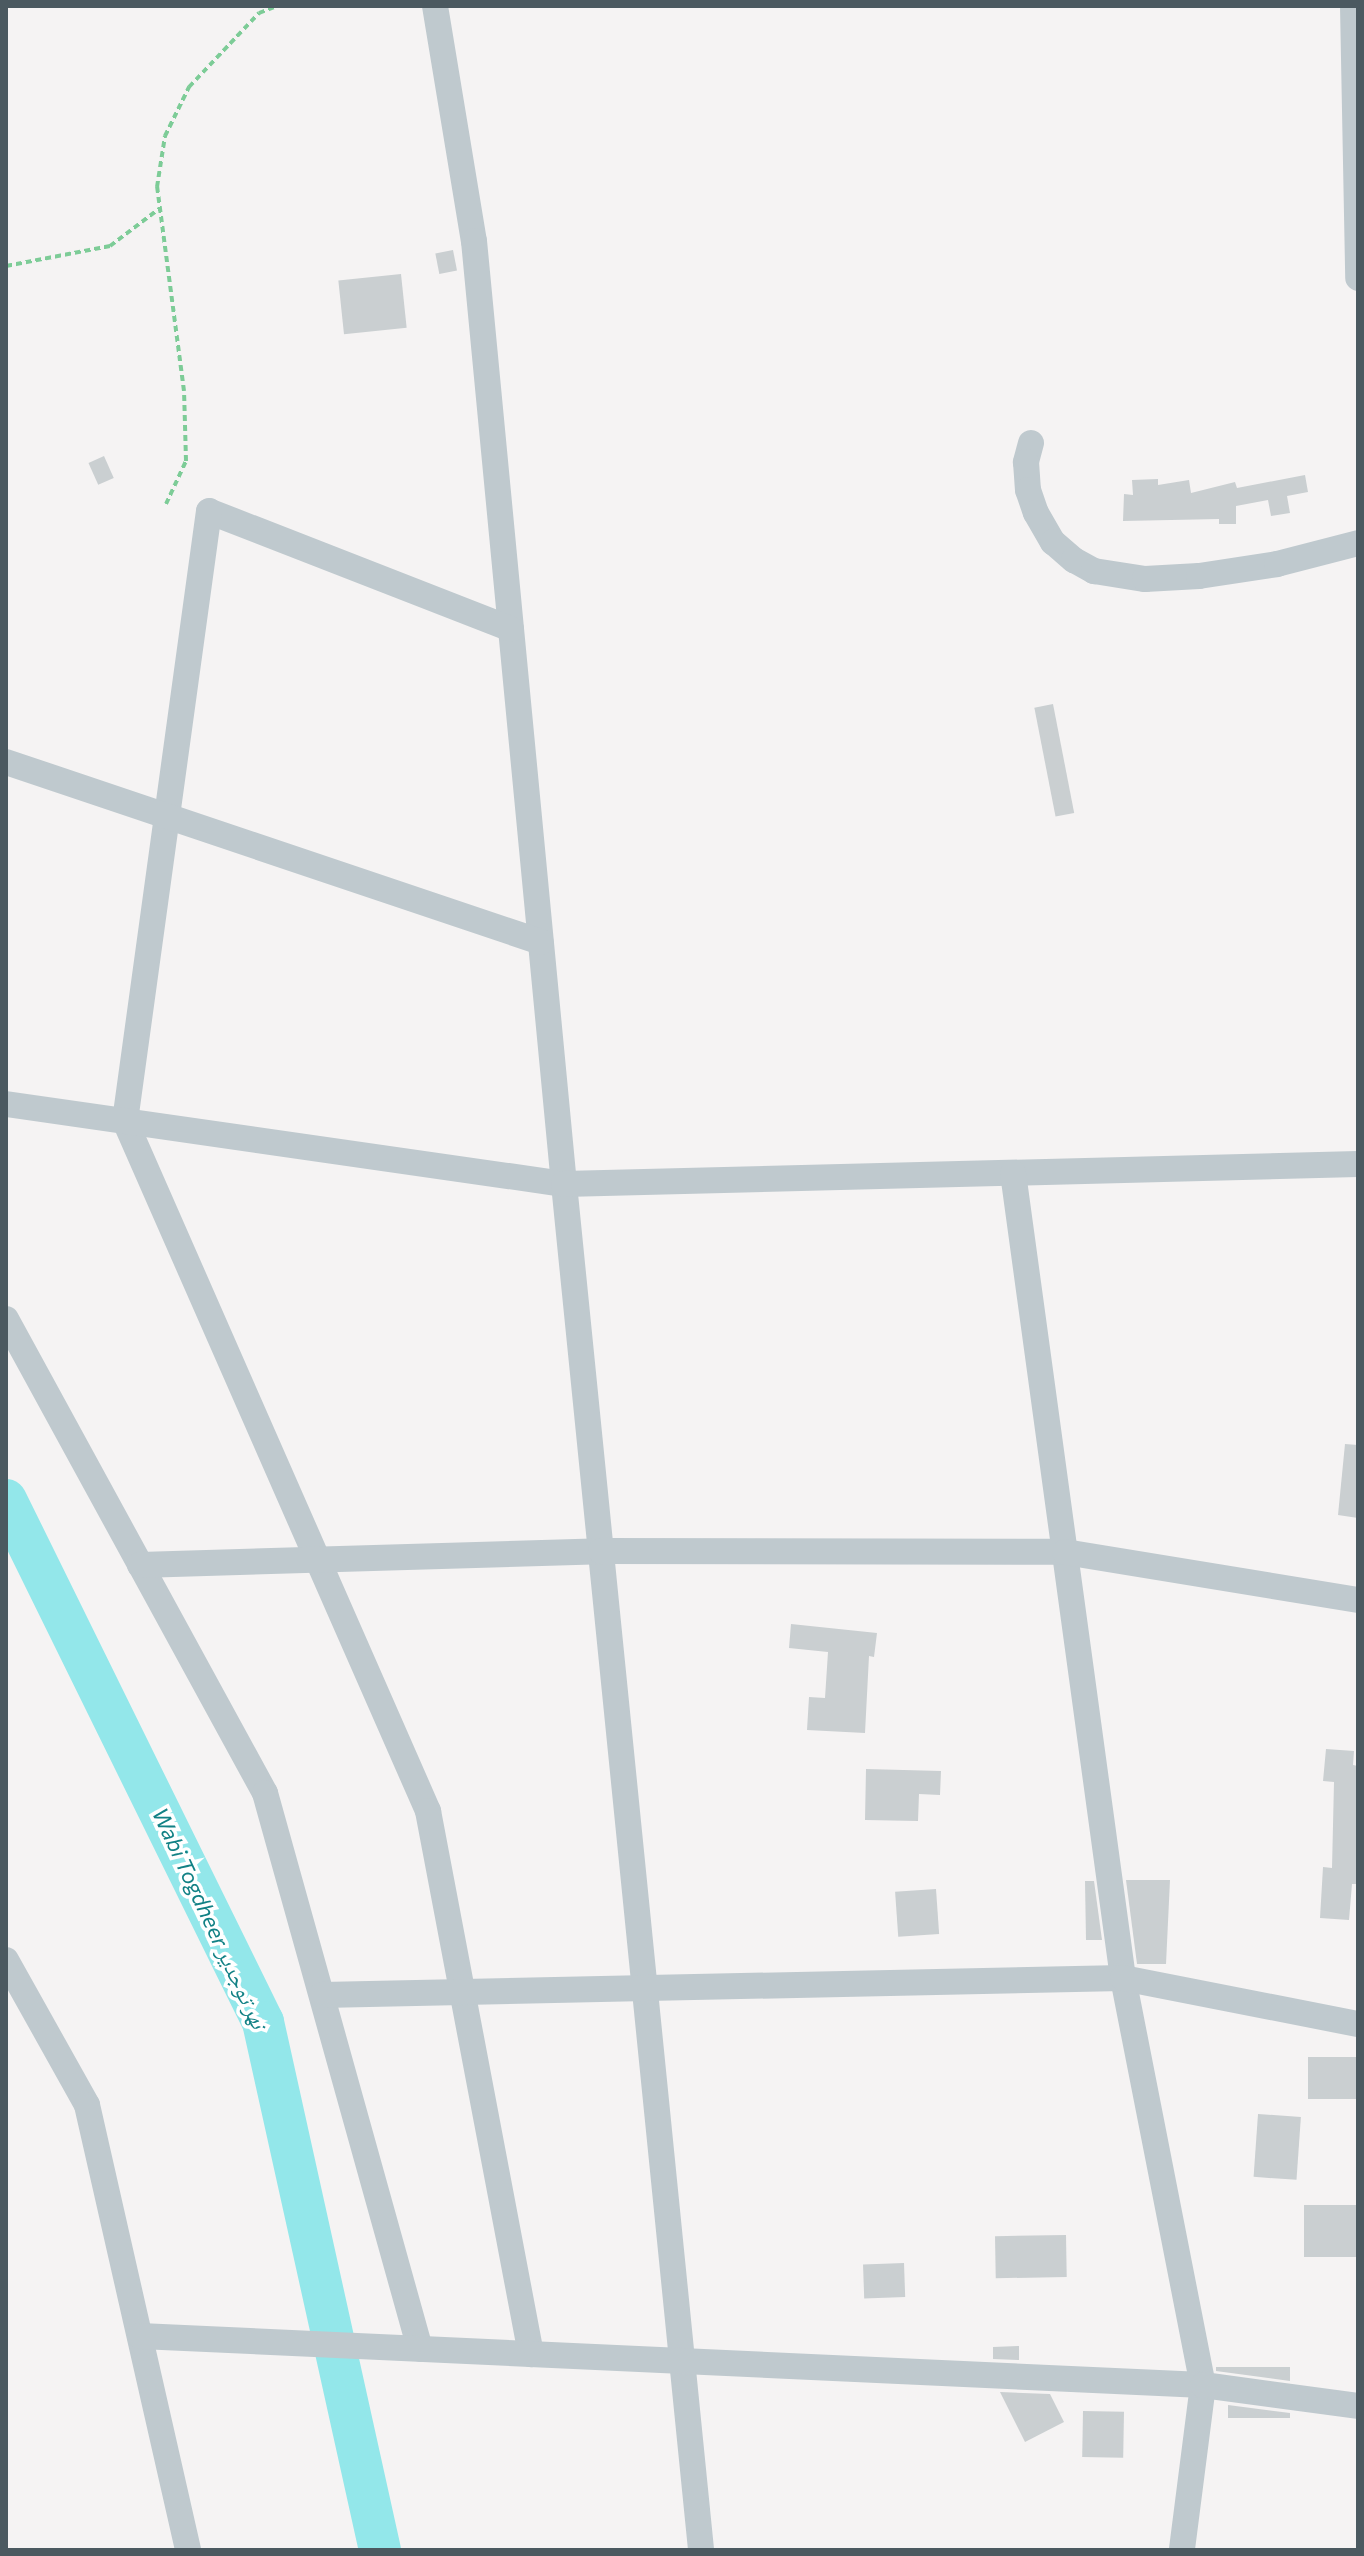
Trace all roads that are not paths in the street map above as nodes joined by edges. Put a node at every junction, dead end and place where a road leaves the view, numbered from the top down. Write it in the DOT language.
graph roads {
  1 [pos="435,6"];
  2 [pos="1353,6"];
  3 [pos="1356,133"];
  4 [pos="1358,278"];
  5 [pos="1031,443"];
  6 [pos="1358,543"];
  7 [pos="511,629"];
  8 [pos="6,762"];
  9 [pos="167,816"];
  10 [pos="541,942"];
  11 [pos="6,1104"];
  12 [pos="125,1121"];
  13 [pos="1358,1164"];
  14 [pos="1013,1173"];
  15 [pos="564,1184"];
  16 [pos="6,1319"];
  17 [pos="601,1551"];
  18 [pos="1065,1552"];
  19 [pos="318,1560"];
  20 [pos="140,1565"];
  21 [pos="1358,1600"];
  22 [pos="6,1960"];
  23 [pos="1123,1978"];
  24 [pos="645,1990"];
  25 [pos="463,1993"];
  26 [pos="322,1995"];
  27 [pos="1358,2024"];
  28 [pos="140,2336"];
  29 [pos="420,2349"];
  30 [pos="531,2354"];
  31 [pos="682,2361"];
  32 [pos="1203,2385"];
  33 [pos="1358,2406"];
  34 [pos="188,2550"];
  35 [pos="701,2550"];
  36 [pos="1182,2550"];
  1 -- 7 [label="street"];
  2 -- 3 [label="street"];
  3 -- 4 [label="street"];
  5 -- 6 [label="street"];
  7 -- 9 [label="street"];
  7 -- 10 [label="street"];
  8 -- 9 [label="street"];
  9 -- 10 [label="street"];
  9 -- 12 [label="street"];
  10 -- 15 [label="street"];
  11 -- 12 [label="street"];
  12 -- 15 [label="street"];
  12 -- 19 [label="street"];
  13 -- 14 [label="street"];
  14 -- 15 [label="street"];
  14 -- 18 [label="street"];
  15 -- 17 [label="street"];
  16 -- 20 [label="street"];
  17 -- 18 [label="street"];
  17 -- 19 [label="street"];
  17 -- 24 [label="street"];
  18 -- 21 [label="street"];
  18 -- 23 [label="street"];
  19 -- 20 [label="street"];
  19 -- 25 [label="street"];
  20 -- 26 [label="street"];
  22 -- 28 [label="street"];
  23 -- 24 [label="street"];
  23 -- 27 [label="street"];
  23 -- 32 [label="street"];
  24 -- 25 [label="street"];
  24 -- 31 [label="street"];
  25 -- 26 [label="street"];
  25 -- 30 [label="street"];
  26 -- 29 [label="street"];
  28 -- 29 [label="street"];
  28 -- 34 [label="street"];
  29 -- 30 [label="street"];
  30 -- 31 [label="street"];
  31 -- 32 [label="street"];
  31 -- 35 [label="street"];
  32 -- 33 [label="street"];
  32 -- 36 [label="street"];
}
